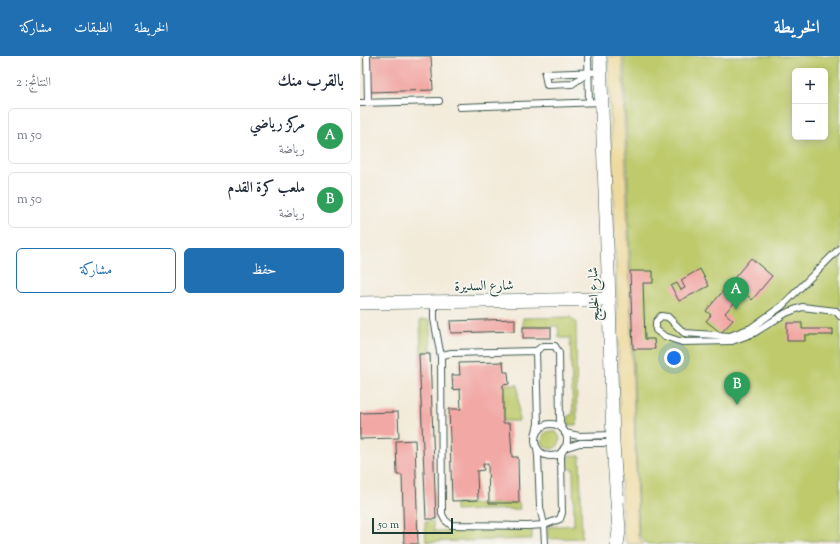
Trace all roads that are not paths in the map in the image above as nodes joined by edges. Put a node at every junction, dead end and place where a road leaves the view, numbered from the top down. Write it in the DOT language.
graph roads {
  1 [pos="367,56"];
  2 [pos="588,56"];
  3 [pos="600,56"];
  4 [pos="595,72"];
  5 [pos="439,101"];
  6 [pos="368,102"];
  7 [pos="596,102"];
  8 [pos="360,103"];
  9 [pos="460,107"];
  10 [pos="840,248"];
  11 [pos="609,300"];
  12 [pos="434,301"];
  13 [pos="360,303"];
  14 [pos="840,316"];
  15 [pos="536,351"];
  16 [pos="441,358"];
  17 [pos="564,431"];
  18 [pos="535,436"];
  19 [pos="613,439"];
  20 [pos="536,446"];
  21 [pos="563,450"];
  22 [pos="544,525"];
  23 [pos="618,537"];
  24 [pos="545,544"];
  25 [pos="622,544"];
  1 -- 6 [label="lane"];
  2 -- 4 [label="lane"];
  3 -- 4 [label="street, شارع الخليج"];
  4 -- 4 [label="lane"];
  4 -- 7 [label="street, شارع الخليج"];
  5 -- 6 [label="lane"];
  6 -- 8 [label="lane"];
  7 -- 9 [label="lane"];
  7 -- 11 [label="street, شارع الخليج"];
  10 -- 14 [label="lane"];
  11 -- 12 [label="street, شارع السديرة"];
  11 -- 19 [label="street, شارع الخليج"];
  12 -- 13 [label="street, شارع السديرة"];
  12 -- 16 [label="lane"];
  15 -- 16 [label="lane"];
  15 -- 17 [label="lane"];
  15 -- 18 [label="lane"];
  16 -- 22 [label="lane"];
  17 -- 18 [label="lane"];
  17 -- 19 [label="lane"];
  17 -- 21 [label="lane"];
  18 -- 20 [label="lane"];
  19 -- 21 [label="lane"];
  19 -- 23 [label="street, شارع الخليج"];
  20 -- 21 [label="lane"];
  20 -- 22 [label="lane"];
  21 -- 22 [label="lane"];
  22 -- 24 [label="lane"];
  23 -- 25 [label="street, شارع الخليج"];
}
